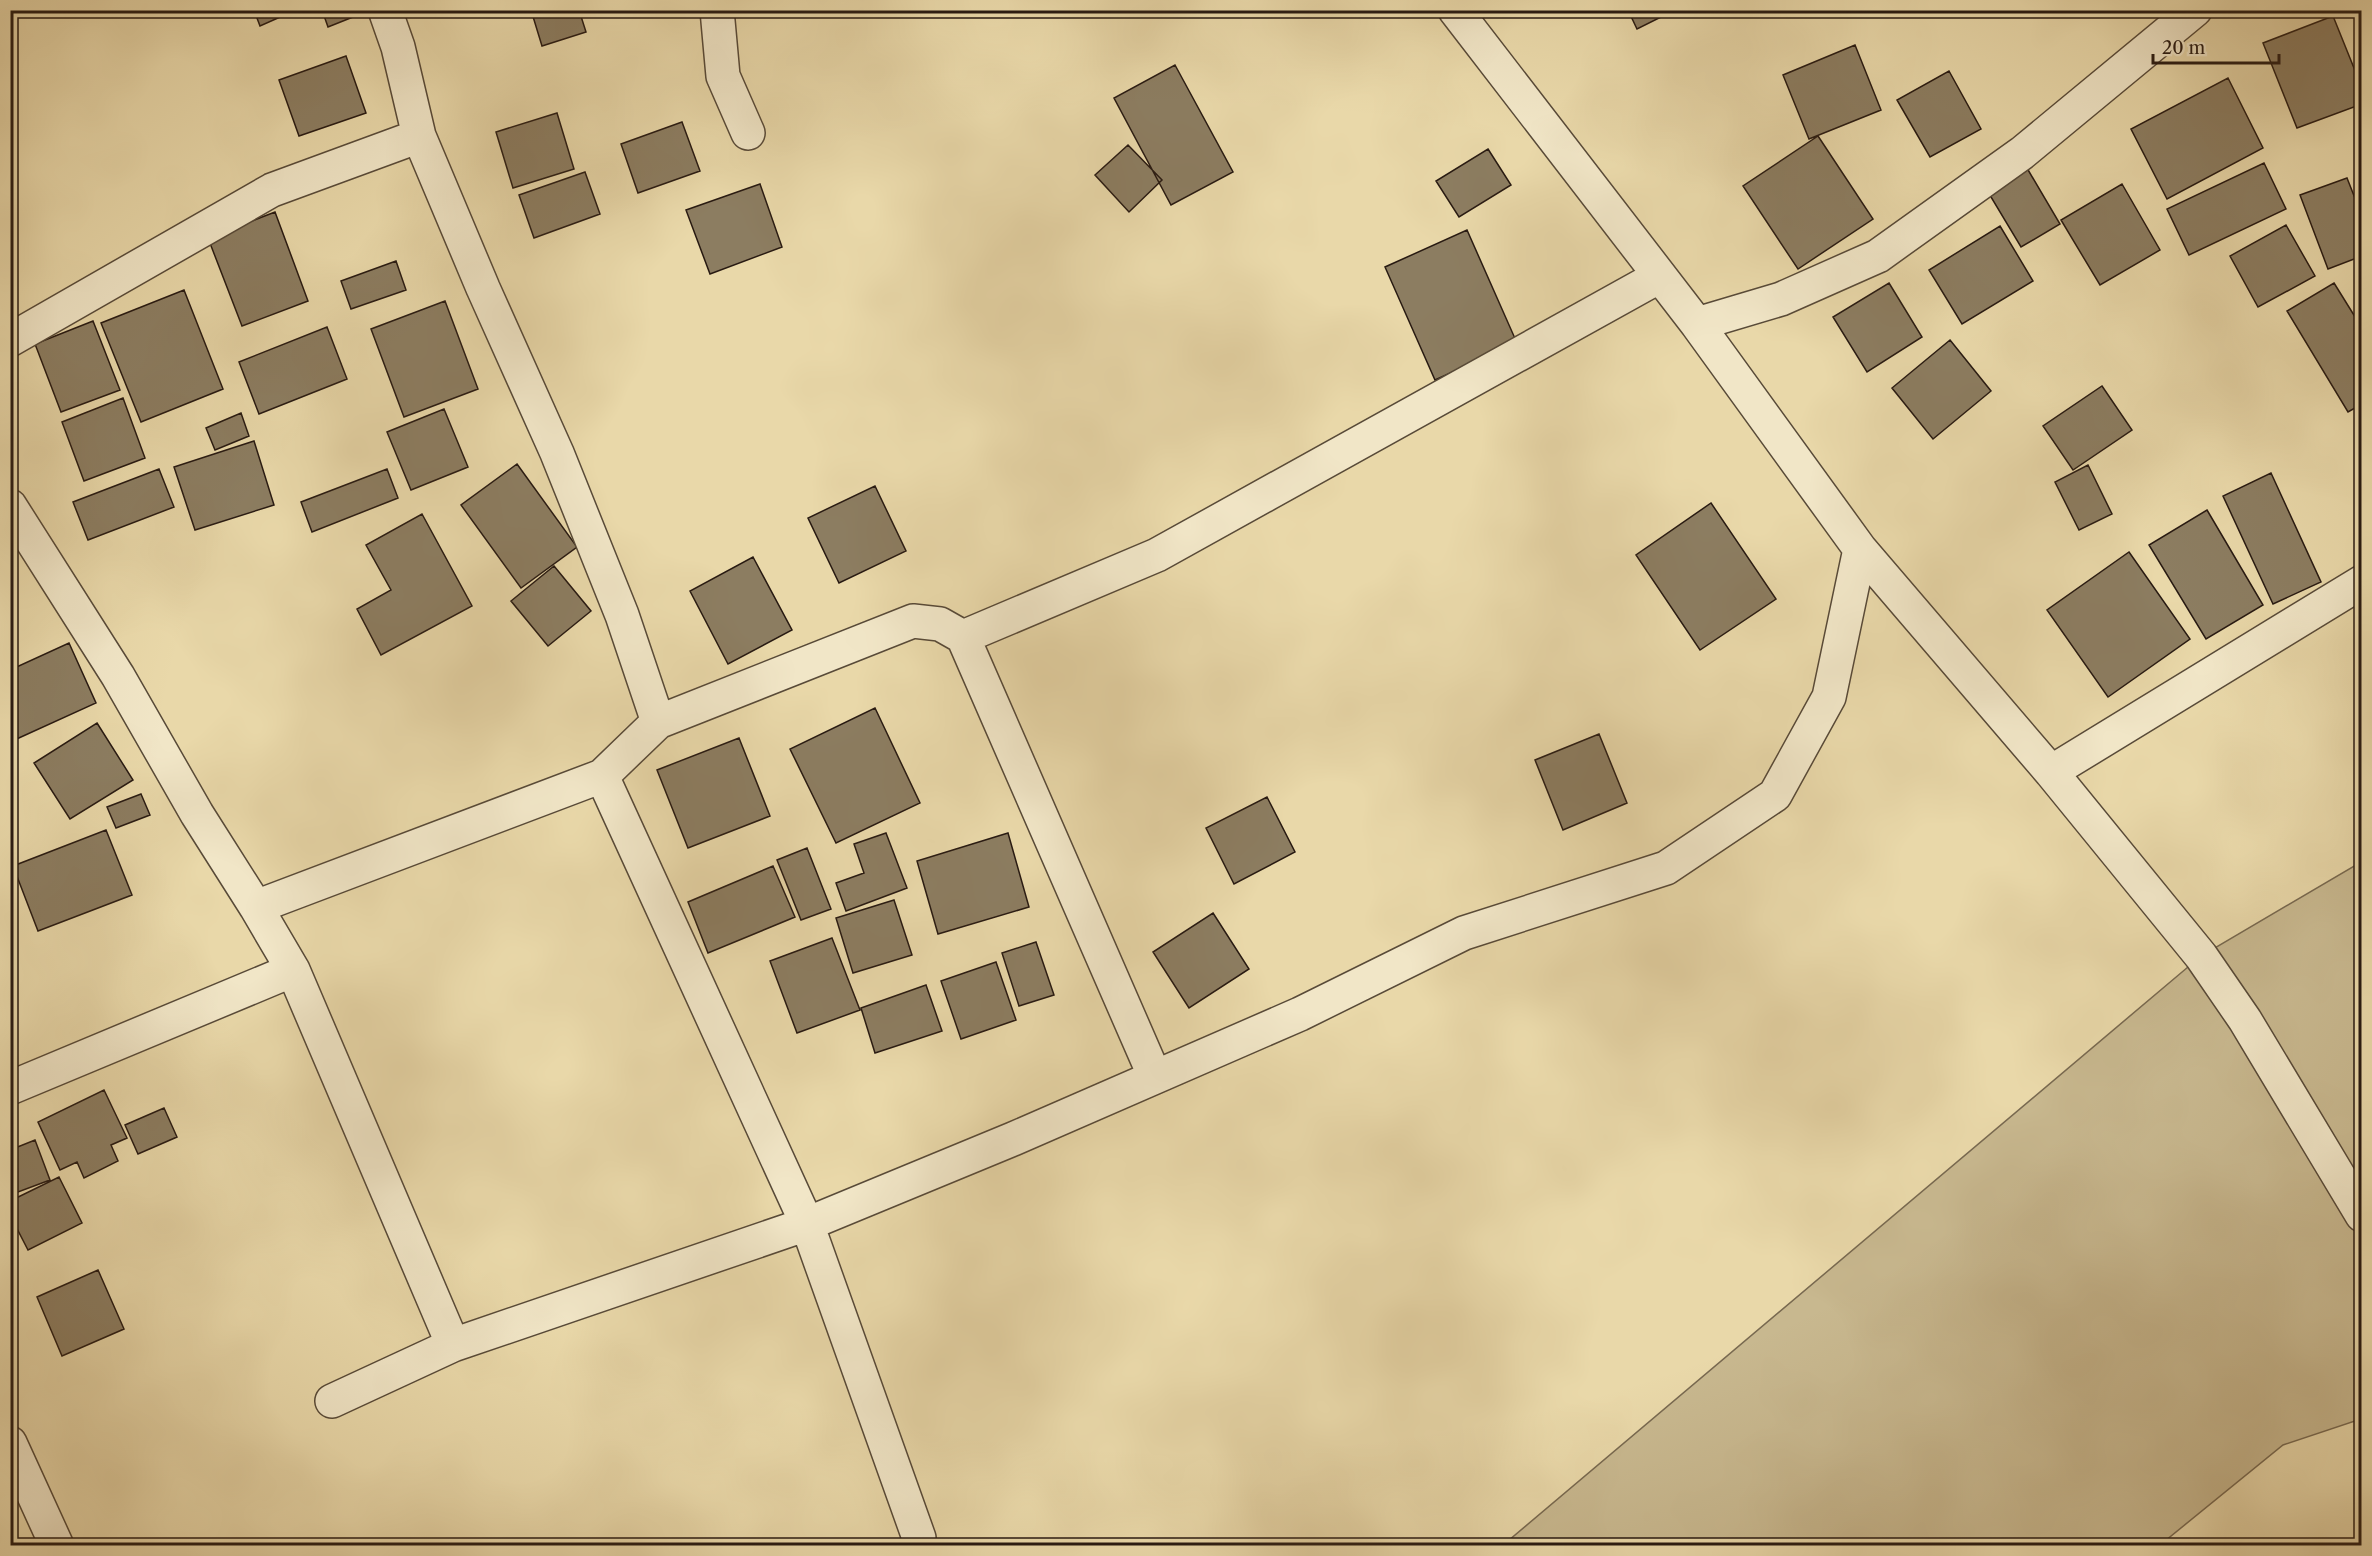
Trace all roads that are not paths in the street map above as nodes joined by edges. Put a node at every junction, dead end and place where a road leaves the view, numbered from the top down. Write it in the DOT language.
graph roads {
  1 [pos="385,10"];
  2 [pos="717,10"];
  3 [pos="1455,10"];
  4 [pos="2195,10"];
  5 [pos="748,134"];
  6 [pos="419,136"];
  7 [pos="1658,277"];
  8 [pos="1696,324"];
  9 [pos="10,340"];
  10 [pos="10,506"];
  11 [pos="1860,549"];
  12 [pos="2361,582"];
  13 [pos="963,637"];
  14 [pos="658,722"];
  15 [pos="2051,772"];
  16 [pos="602,776"];
  17 [pos="256,907"];
  18 [pos="293,969"];
  19 [pos="1155,1077"];
  20 [pos="10,1088"];
  21 [pos="2361,1215"];
  22 [pos="807,1224"];
  23 [pos="453,1345"];
  24 [pos="332,1401"];
  25 [pos="10,1443"];
  26 [pos="919,1538"];
  27 [pos="57,1545"];
  1 -- 6 [label="street"];
  2 -- 5 [label="street"];
  3 -- 7 [label="street"];
  4 -- 8 [label="street"];
  6 -- 9 [label="street"];
  6 -- 14 [label="street"];
  7 -- 8 [label="street"];
  7 -- 13 [label="street"];
  8 -- 11 [label="street"];
  10 -- 17 [label="street"];
  11 -- 15 [label="street"];
  11 -- 19 [label="street"];
  12 -- 15 [label="street"];
  13 -- 14 [label="street"];
  13 -- 19 [label="street"];
  14 -- 16 [label="street"];
  15 -- 21 [label="street"];
  16 -- 17 [label="street"];
  16 -- 22 [label="street"];
  17 -- 18 [label="street"];
  18 -- 20 [label="street"];
  18 -- 23 [label="street"];
  19 -- 22 [label="street"];
  22 -- 23 [label="street"];
  22 -- 26 [label="street"];
  23 -- 24 [label="street"];
  25 -- 27 [label="street"];
}
